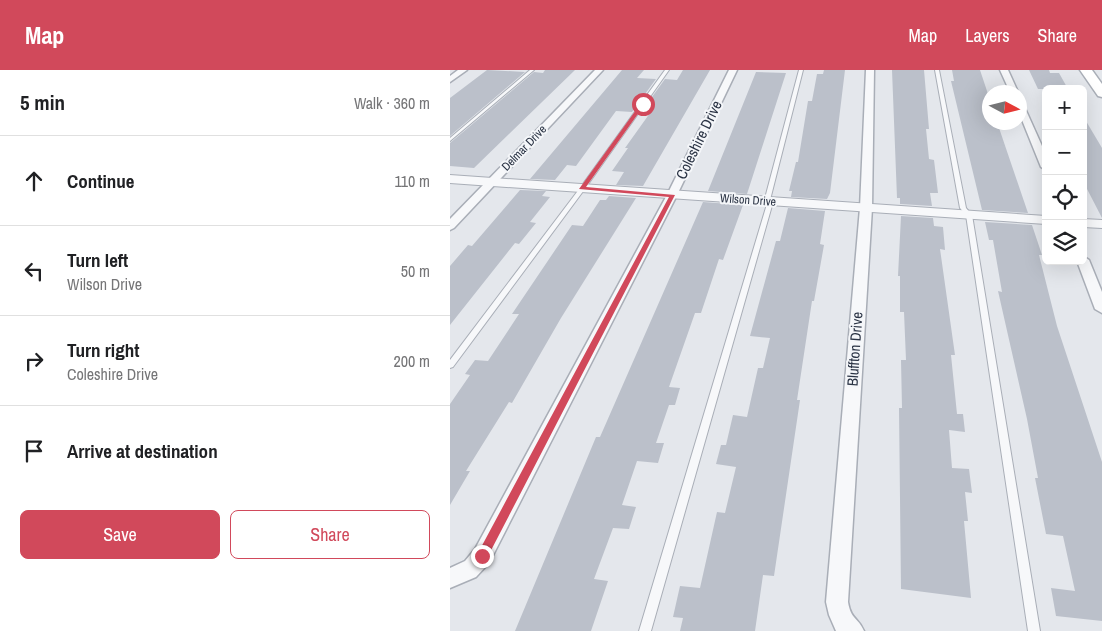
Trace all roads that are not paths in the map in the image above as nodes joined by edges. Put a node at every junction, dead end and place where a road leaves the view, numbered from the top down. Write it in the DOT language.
graph roads {
  1 [pos="463,70"];
  2 [pos="532,70"];
  3 [pos="599,70"];
  4 [pos="667,70"];
  5 [pos="733,70"];
  6 [pos="801,70"];
  7 [pos="870,70"];
  8 [pos="937,70"];
  9 [pos="1004,70"];
  10 [pos="1086,70"];
  11 [pos="450,80"];
  12 [pos="1011,85"];
  13 [pos="1102,93"];
  14 [pos="1027,122"];
  15 [pos="450,140"];
  16 [pos="1042,158"];
  17 [pos="450,179"];
  18 [pos="492,182"];
  19 [pos="582,189"];
  20 [pos="672,195"];
  21 [pos="769,202"];
  22 [pos="866,208"];
  23 [pos="969,215"];
  24 [pos="1042,220"];
  25 [pos="1087,223"];
  26 [pos="1102,224"];
  27 [pos="450,226"];
  28 [pos="1085,265"];
  29 [pos="1102,309"];
  30 [pos="450,365"];
  31 [pos="456,577"];
  32 [pos="848,629"];
  33 [pos="645,631"];
  34 [pos="1034,631"];
  1 -- 11 [label="street"];
  2 -- 15 [label="lane"];
  3 -- 18 [label="street, Delmar Drive"];
  4 -- 19 [label="lane"];
  5 -- 20 [label="street, Coleshire Drive"];
  6 -- 21 [label="lane"];
  7 -- 22 [label="street, Bluffton Drive"];
  8 -- 23 [label="lane"];
  9 -- 12 [label="street"];
  10 -- 13 [label="main road"];
  14 -- 16 [label="street"];
  17 -- 18 [label="street, Wilson Drive"];
  18 -- 19 [label="street, Wilson Drive"];
  18 -- 27 [label="street, Delmar Drive"];
  19 -- 20 [label="street, Wilson Drive"];
  19 -- 30 [label="lane"];
  20 -- 21 [label="street, Wilson Drive"];
  20 -- 31 [label="street, Coleshire Drive"];
  21 -- 22 [label="street, Wilson Drive"];
  21 -- 33 [label="lane"];
  22 -- 23 [label="street, Wilson Drive"];
  22 -- 32 [label="street, Bluffton Drive"];
  23 -- 24 [label="street, Wilson Drive"];
  23 -- 34 [label="lane"];
  25 -- 26 [label="street"];
  28 -- 29 [label="street"];
}
